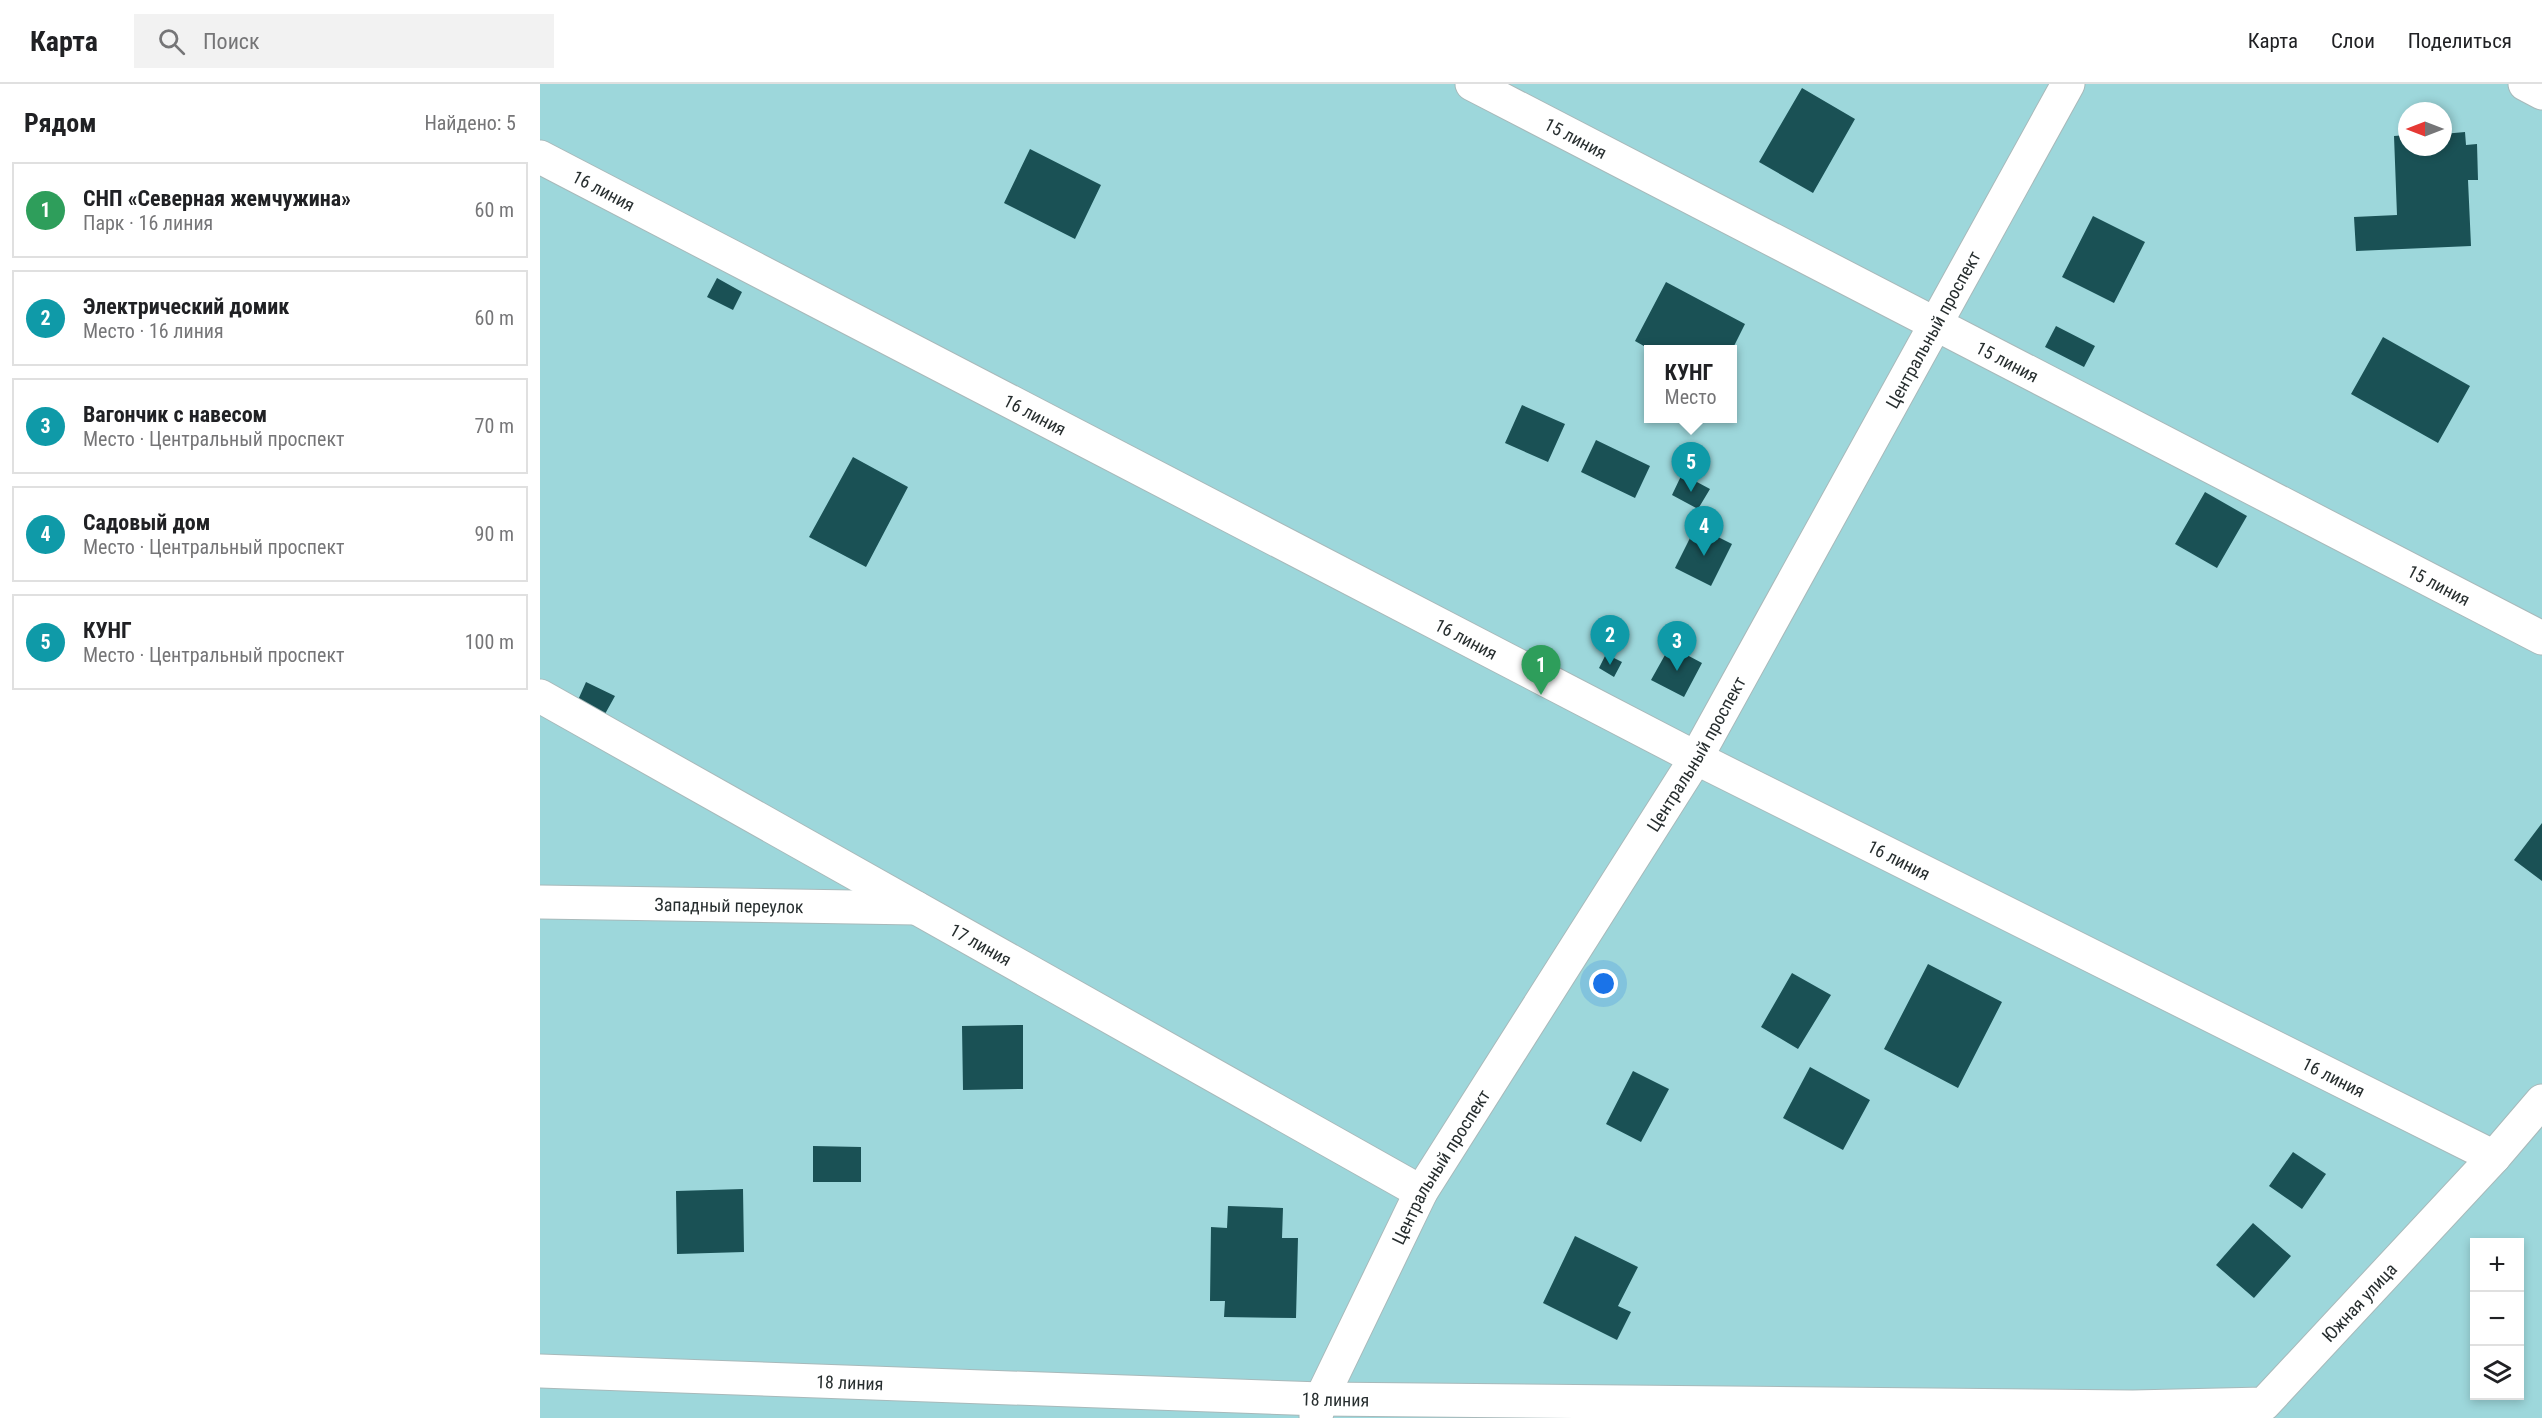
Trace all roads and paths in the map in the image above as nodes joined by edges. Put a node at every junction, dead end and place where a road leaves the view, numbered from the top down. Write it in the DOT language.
graph roads {
  1 [pos="1472,84"];
  2 [pos="2068,84"];
  3 [pos="2525,84"];
  4 [pos="2542,93"];
  5 [pos="540,157"];
  6 [pos="1936,324"];
  7 [pos="2542,638"];
  8 [pos="540,696"];
  9 [pos="1696,758"];
  10 [pos="540,903"];
  11 [pos="919,908"];
  12 [pos="2542,1101"];
  13 [pos="2494,1157"];
  14 [pos="1421,1192"];
  15 [pos="540,1371"];
  16 [pos="2133,1407"];
  17 [pos="1319,1408"];
  1 -- 6 [label="street, 15 линия"];
  2 -- 6 [label="street, Центральный проспект"];
  3 -- 4 [label="street"];
  5 -- 9 [label="street, 16 линия"];
  6 -- 7 [label="street, 15 линия"];
  6 -- 9 [label="street, Центральный проспект"];
  8 -- 11 [label="street, 17 линия"];
  9 -- 13 [label="street, 16 линия"];
  9 -- 14 [label="street, Центральный проспект"];
  10 -- 11 [label="street, Западный переулок"];
  11 -- 14 [label="street, 17 линия"];
  12 -- 13 [label="street, Южная улица"];
  13 -- 16 [label="street, Южная улица"];
  14 -- 17 [label="street, Центральный проспект"];
  15 -- 17 [label="street, 18 линия"];
  16 -- 17 [label="street, 18 линия"];
}
